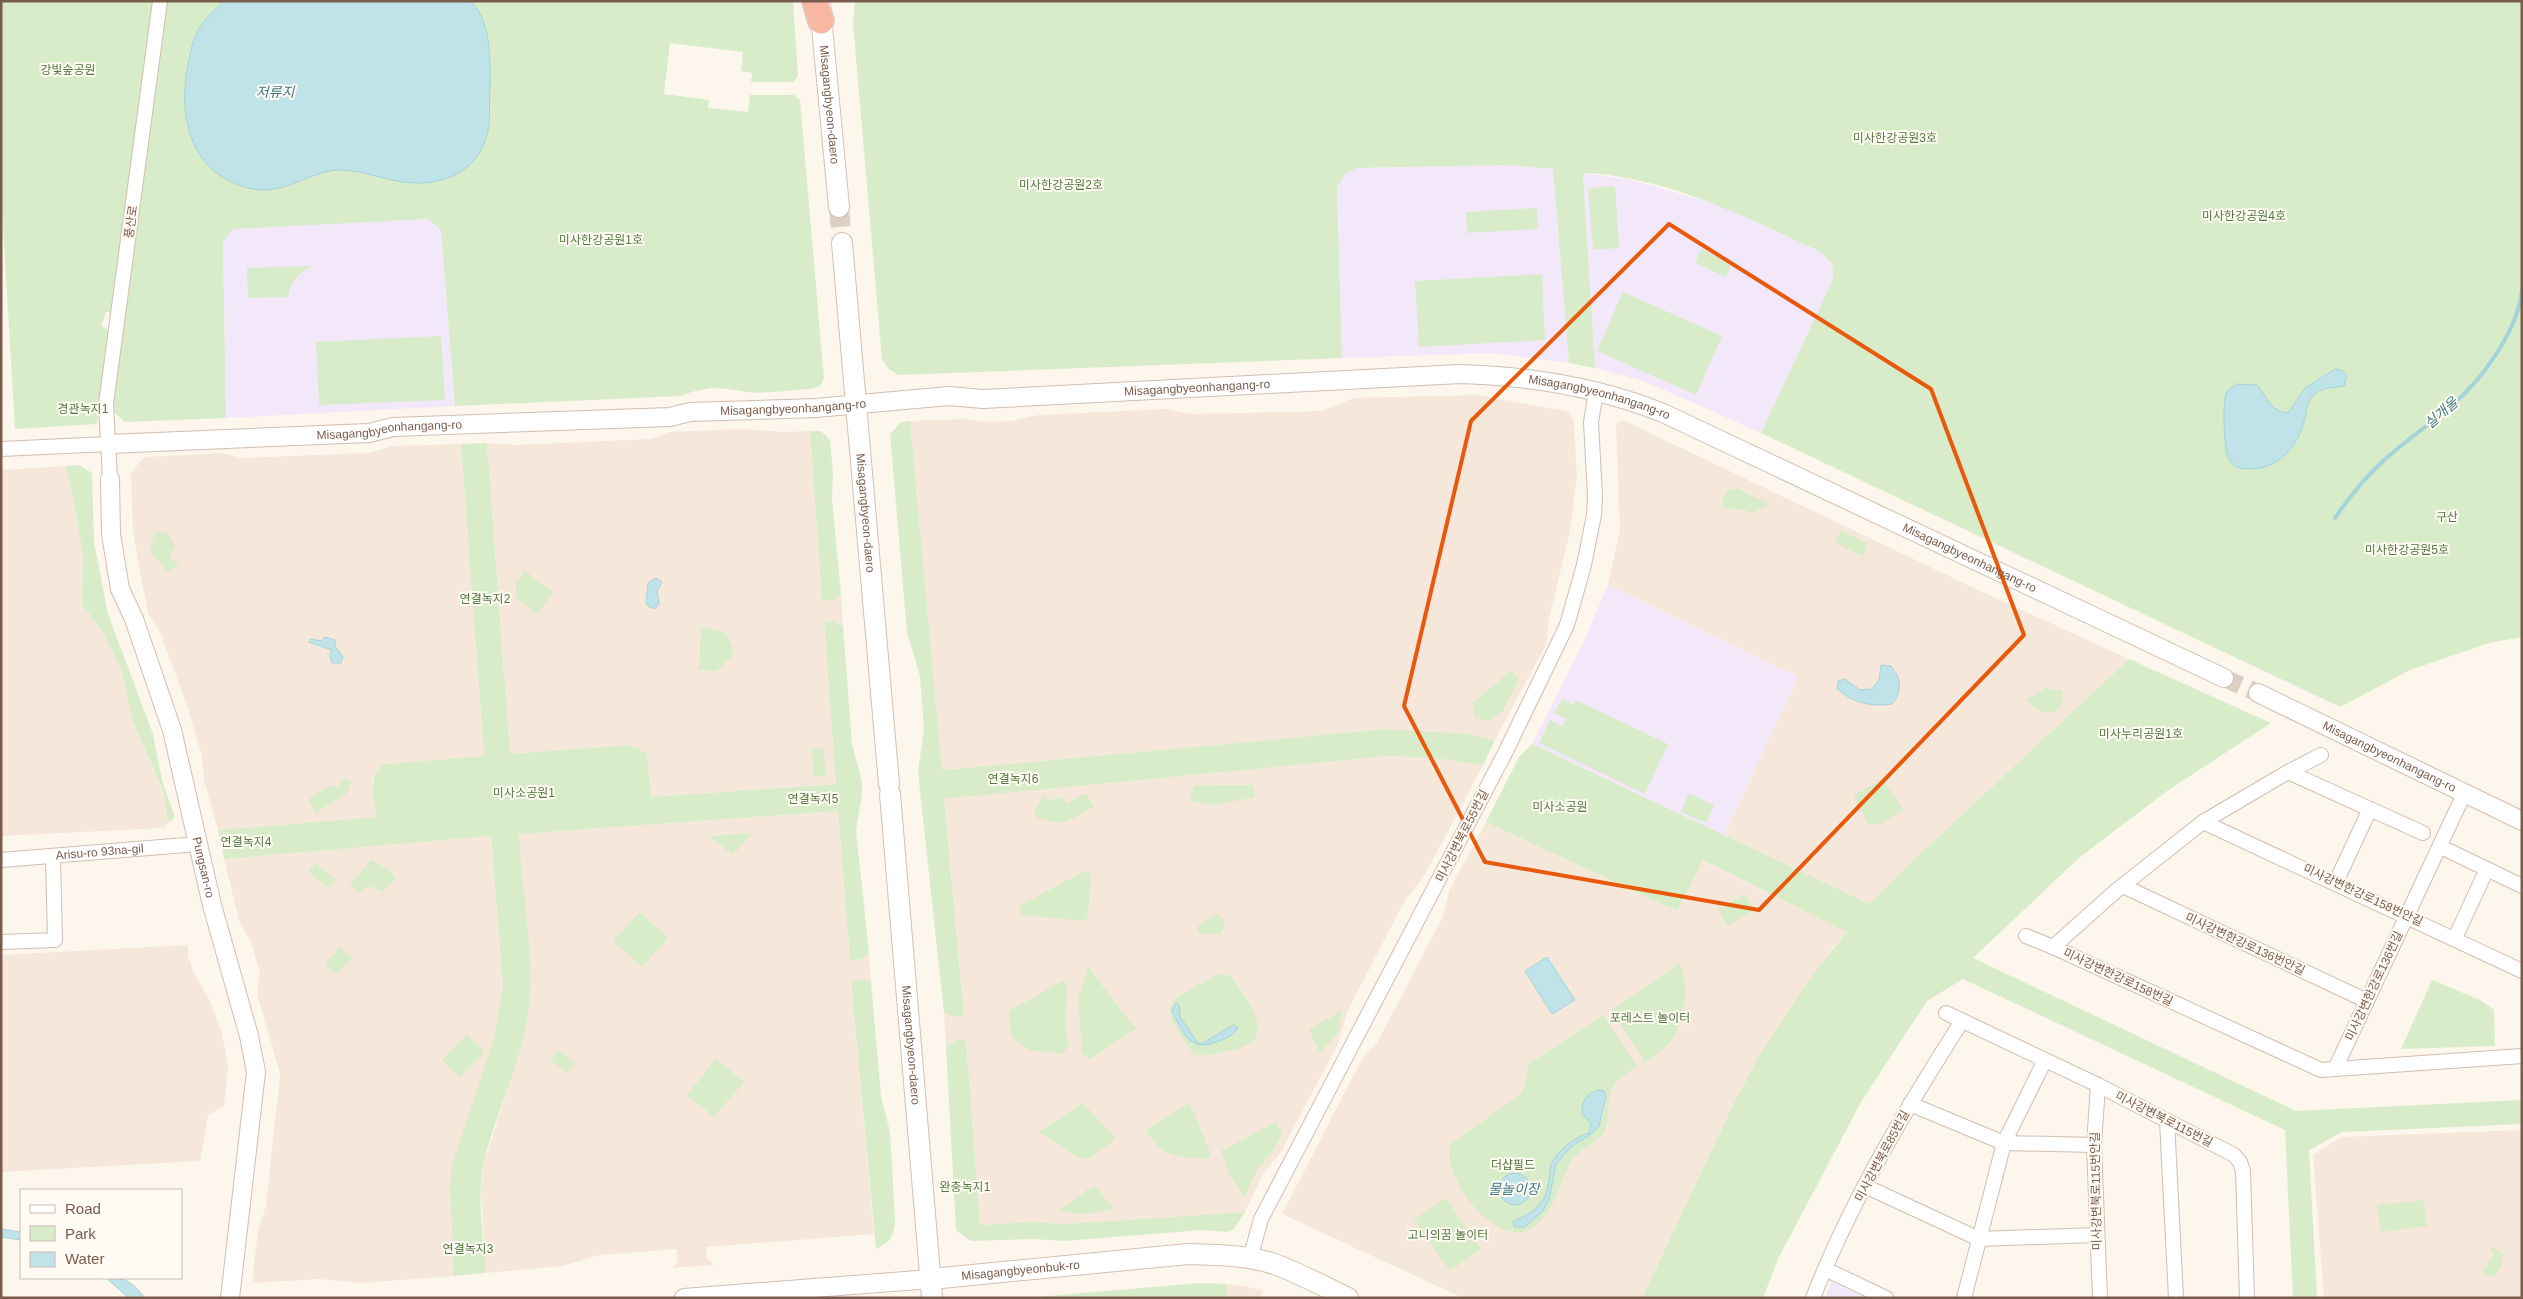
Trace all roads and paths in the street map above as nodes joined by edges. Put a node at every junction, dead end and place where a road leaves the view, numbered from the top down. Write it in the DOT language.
graph roads {
  1 [pos="160,1"];
  2 [pos="823,6"];
  3 [pos="838,207"];
  4 [pos="842,244"];
  5 [pos="1596,392"];
  6 [pos="856,405"];
  7 [pos="109,444"];
  8 [pos="1,449"];
  9 [pos="110,479"];
  10 [pos="2224,678"];
  11 [pos="2258,693"];
  12 [pos="2321,755"];
  13 [pos="2288,772"];
  14 [pos="2464,794"];
  15 [pos="2370,809"];
  16 [pos="2522,821"];
  17 [pos="2203,822"];
  18 [pos="2424,833"];
  19 [pos="198,844"];
  20 [pos="2441,846"];
  21 [pos="53,858"];
  22 [pos="1,860"];
  23 [pos="2487,869"];
  24 [pos="2336,882"];
  25 [pos="2123,886"];
  26 [pos="2522,886"];
  27 [pos="2407,916"];
  28 [pos="2026,936"];
  29 [pos="2455,938"];
  30 [pos="1,942"];
  31 [pos="2054,947"];
  32 [pos="2522,970"];
  33 [pos="2367,1001"];
  34 [pos="1946,1013"];
  35 [pos="1962,1021"];
  36 [pos="2522,1056"];
  37 [pos="2045,1060"];
  38 [pos="2335,1069"];
  39 [pos="2098,1085"];
  40 [pos="1910,1104"];
  41 [pos="2167,1121"];
  42 [pos="2004,1143"];
  43 [pos="2094,1145"];
  44 [pos="1865,1186"];
  45 [pos="2096,1235"];
  46 [pos="1979,1239"];
  47 [pos="1250,1258"];
  48 [pos="1825,1269"];
  49 [pos="931,1288"];
  50 [pos="772,1295"];
  51 [pos="692,1297"];
  52 [pos="230,1298"];
  53 [pos="1348,1298"];
  54 [pos="1813,1298"];
  55 [pos="1886,1298"];
  56 [pos="1964,1298"];
  57 [pos="2100,1298"];
  58 [pos="2176,1298"];
  59 [pos="2247,1298"];
  1 -- 7 [label="street, 풍산로"];
  2 -- 3 [label="main road, Misagangbyeon-daero"];
  4 -- 6 [label="main road, Misagangbyeon-daero"];
  5 -- 6 [label="street, Misagangbyeonhangang-ro"];
  5 -- 10 [label="street, Misagangbyeonhangang-ro"];
  5 -- 47 [label="street, 미사강변북로55번길"];
  6 -- 7 [label="street, Misagangbyeonhangang-ro"];
  6 -- 49 [label="main road, Misagangbyeon-daero"];
  7 -- 8 [label="street"];
  7 -- 9 [label="street, Pungsan-ro"];
  9 -- 19 [label="street, Pungsan-ro"];
  11 -- 14 [label="street, Misagangbyeonhangang-ro"];
  12 -- 13 [label="street, 미사강변한강로158번길"];
  13 -- 15 [label="street"];
  13 -- 17 [label="street, 미사강변한강로158번길"];
  14 -- 16 [label="street, Misagangbyeonhangang-ro"];
  14 -- 20 [label="street, 미사강변한강로136번길"];
  15 -- 18 [label="street"];
  15 -- 24 [label="street"];
  17 -- 24 [label="street, 미사강변한강로158번안길"];
  17 -- 25 [label="street, 미사강변한강로158번길"];
  19 -- 21 [label="street, Arisu-ro 93na-gil"];
  19 -- 52 [label="street, Pungsan-ro"];
  20 -- 23 [label="street"];
  20 -- 27 [label="street, 미사강변한강로136번길"];
  21 -- 22 [label="street, Arisu-ro 93na-gil"];
  21 -- 30 [label="street"];
  23 -- 26 [label="street"];
  23 -- 29 [label="street"];
  24 -- 27 [label="street, 미사강변한강로158번안길"];
  25 -- 31 [label="street, 미사강변한강로158번길"];
  25 -- 33 [label="street, 미사강변한강로136번안길"];
  27 -- 29 [label="street, 미사강변한강로158번안길"];
  27 -- 33 [label="street, 미사강변한강로136번길"];
  28 -- 31 [label="street"];
  29 -- 32 [label="street, 미사강변한강로158번안길"];
  31 -- 38 [label="street, 미사강변한강로158번길"];
  33 -- 38 [label="street, 미사강변한강로136번길"];
  34 -- 35 [label="street, 미사강변북로115번길"];
  35 -- 37 [label="street, 미사강변북로115번길"];
  35 -- 40 [label="street, 미사강변북로85번길"];
  36 -- 38 [label="street, 미사강변한강로158번길"];
  37 -- 39 [label="street, 미사강변북로115번길"];
  37 -- 42 [label="street"];
  39 -- 41 [label="street, 미사강변북로115번길"];
  39 -- 43 [label="street, 미사강변북로115번안길"];
  40 -- 42 [label="street"];
  40 -- 44 [label="street, 미사강변북로85번길"];
  41 -- 58 [label="street"];
  41 -- 59 [label="street, 미사강변북로115번길"];
  42 -- 43 [label="street"];
  42 -- 46 [label="street"];
  43 -- 45 [label="street, 미사강변북로115번안길"];
  44 -- 46 [label="street"];
  44 -- 48 [label="street, 미사강변북로85번길"];
  45 -- 46 [label="street"];
  45 -- 57 [label="street, 미사강변북로115번안길"];
  46 -- 56 [label="street"];
  47 -- 49 [label="main road, Misagangbyeonbuk-ro"];
  47 -- 53 [label="main road, Misagangbyeonbuk-ro"];
  48 -- 54 [label="street, 미사강변북로85번길"];
  48 -- 55 [label="street"];
  49 -- 50 [label="street, Misagangbyeonbuk-ro"];
  50 -- 51 [label="street, Misagangbyeonbuk-ro"];
}
